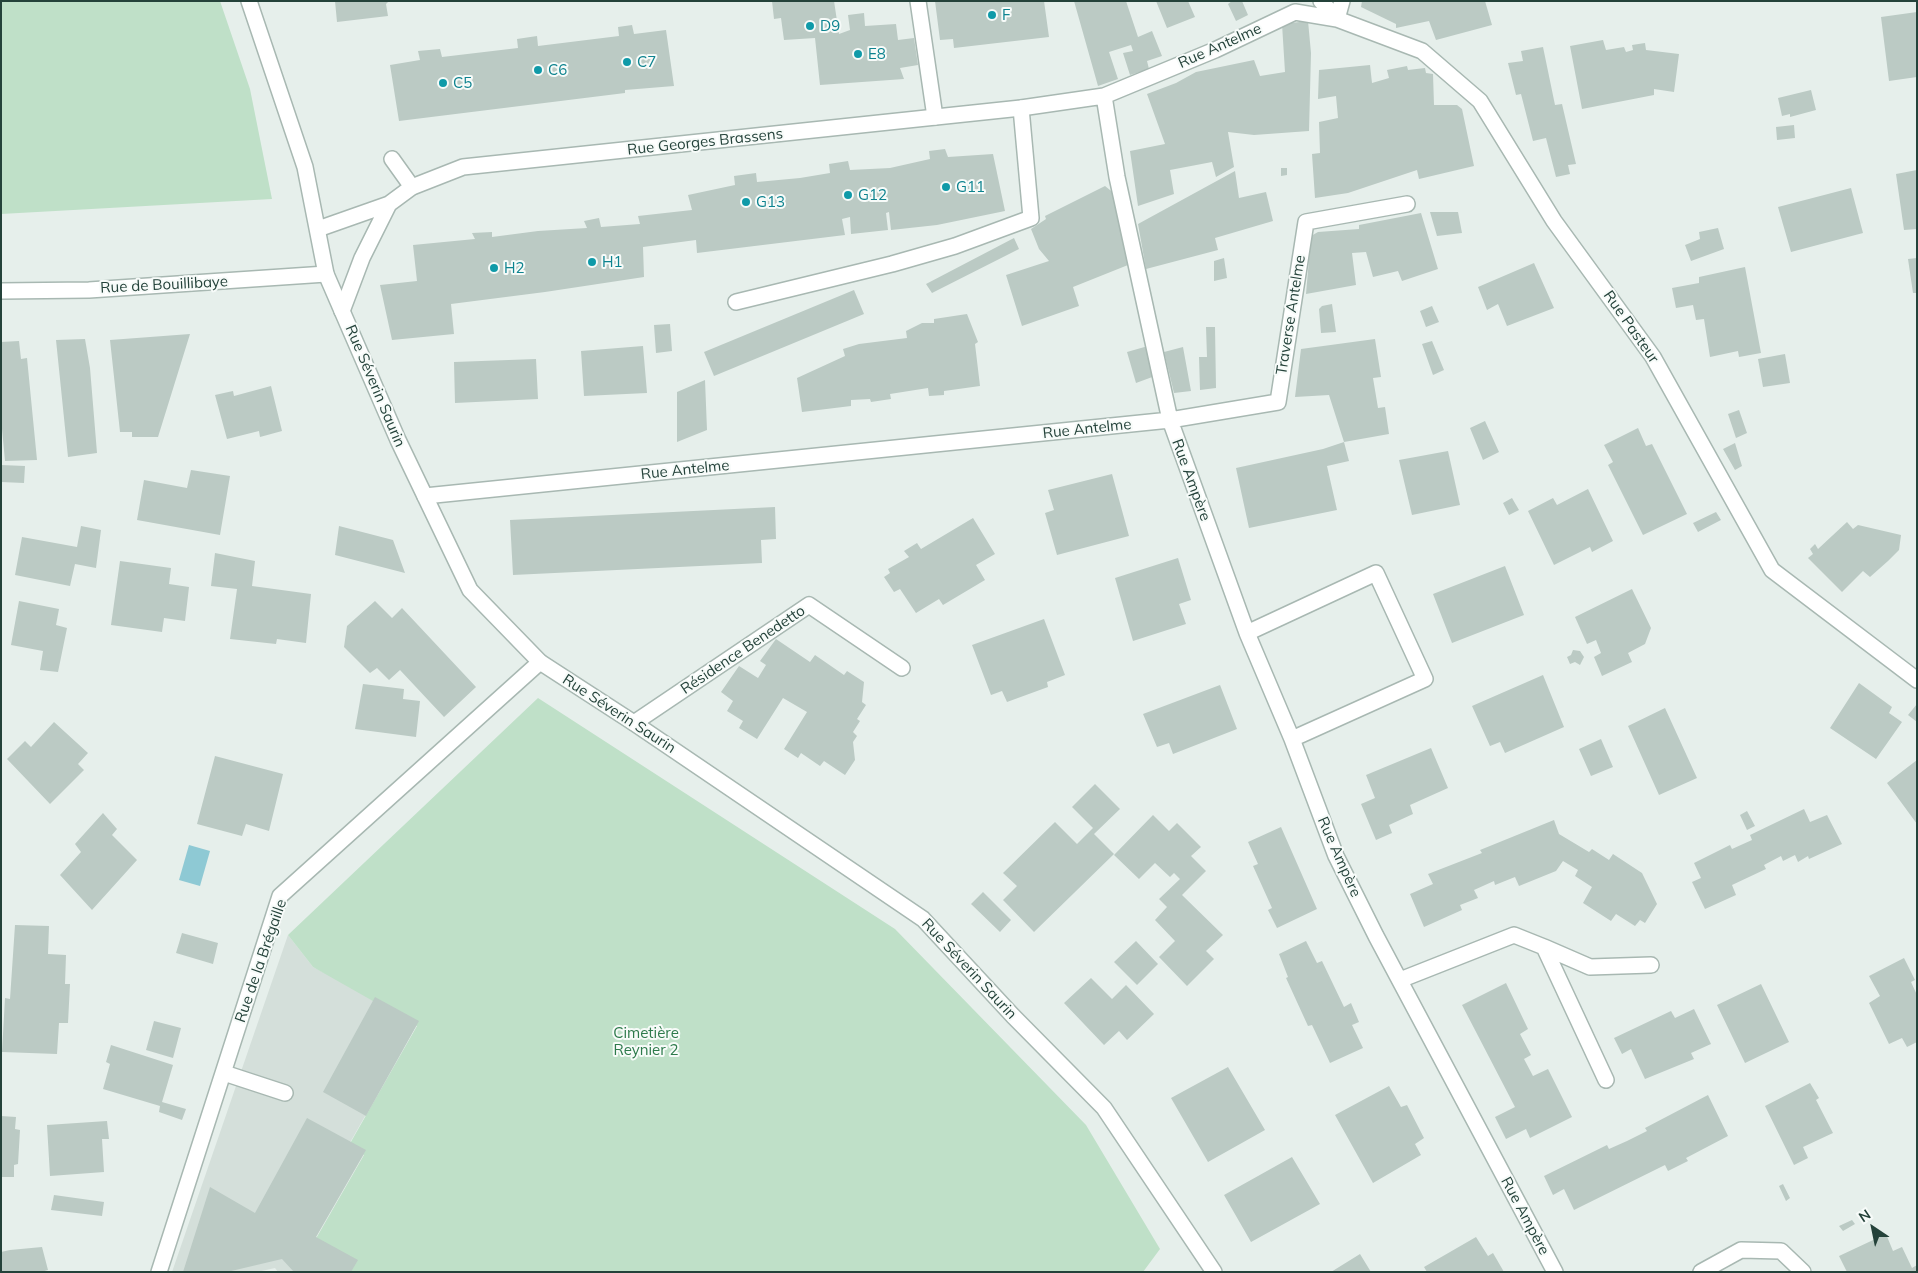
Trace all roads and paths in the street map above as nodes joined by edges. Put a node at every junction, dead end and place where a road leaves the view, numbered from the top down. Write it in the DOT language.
graph roads {
  1 [pos="248,1"];
  2 [pos="918,1"];
  3 [pos="1321,1"];
  4 [pos="1342,1"];
  5 [pos="1337,19"];
  6 [pos="1104,96"];
  7 [pos="1021,108"];
  8 [pos="935,117"];
  9 [pos="392,159"];
  10 [pos="412,187"];
  11 [pos="389,204"];
  12 [pos="1407,204"];
  13 [pos="318,229"];
  14 [pos="326,274"];
  15 [pos="1,291"];
  16 [pos="736,302"];
  17 [pos="342,311"];
  18 [pos="1170,420"];
  19 [pos="426,496"];
  20 [pos="1247,633"];
  21 [pos="540,662"];
  22 [pos="902,668"];
  23 [pos="1917,680"];
  24 [pos="634,723"];
  25 [pos="1292,739"];
  26 [pos="1544,947"];
  27 [pos="1650,965"];
  28 [pos="1400,980"];
  29 [pos="224,1073"];
  30 [pos="1606,1080"];
  31 [pos="285,1093"];
  32 [pos="159,1272"];
  33 [pos="1214,1272"];
  34 [pos="1555,1272"];
  35 [pos="1701,1272"];
  36 [pos="1803,1272"];
  1 -- 13 [label="street, Rue Séverin Saurin"];
  2 -- 8 [label="street"];
  3 -- 5 [label="street, Rue Pasteur"];
  4 -- 5 [label="street"];
  5 -- 6 [label="street, Rue Antelme"];
  5 -- 23 [label="street, Rue Pasteur"];
  6 -- 7 [label="street, Rue Georges Brassens"];
  6 -- 18 [label="street"];
  7 -- 8 [label="street, Rue Georges Brassens"];
  7 -- 16 [label="street"];
  8 -- 10 [label="street, Rue Georges Brassens"];
  9 -- 10 [label="street"];
  10 -- 11 [label="street, Rue Georges Brassens"];
  11 -- 13 [label="street, Rue Georges Brassens"];
  11 -- 17 [label="street"];
  12 -- 18 [label="street, Traverse Antelme"];
  13 -- 14 [label="street, Rue Séverin Saurin"];
  14 -- 15 [label="street, Rue de Bouillibaye"];
  14 -- 17 [label="street, Rue Séverin Saurin"];
  17 -- 19 [label="street, Rue Séverin Saurin"];
  18 -- 19 [label="street, Rue Antelme"];
  18 -- 20 [label="street, Rue Ampère"];
  19 -- 21 [label="street, Rue Séverin Saurin"];
  20 -- 25 [label="street, Rue Ampère"];
  20 -- 25 [label="street"];
  21 -- 24 [label="street, Rue Séverin Saurin"];
  21 -- 29 [label="street, Rue de la Brégaille"];
  22 -- 24 [label="street, Résidence Benedetto"];
  24 -- 33 [label="street, Rue Séverin Saurin"];
  25 -- 28 [label="street, Rue Ampère"];
  26 -- 27 [label="street"];
  26 -- 28 [label="street"];
  26 -- 30 [label="street"];
  28 -- 34 [label="street, Rue Ampère"];
  29 -- 31 [label="street"];
  29 -- 32 [label="street, Rue de la Brégaille"];
  35 -- 36 [label="street"];
}
